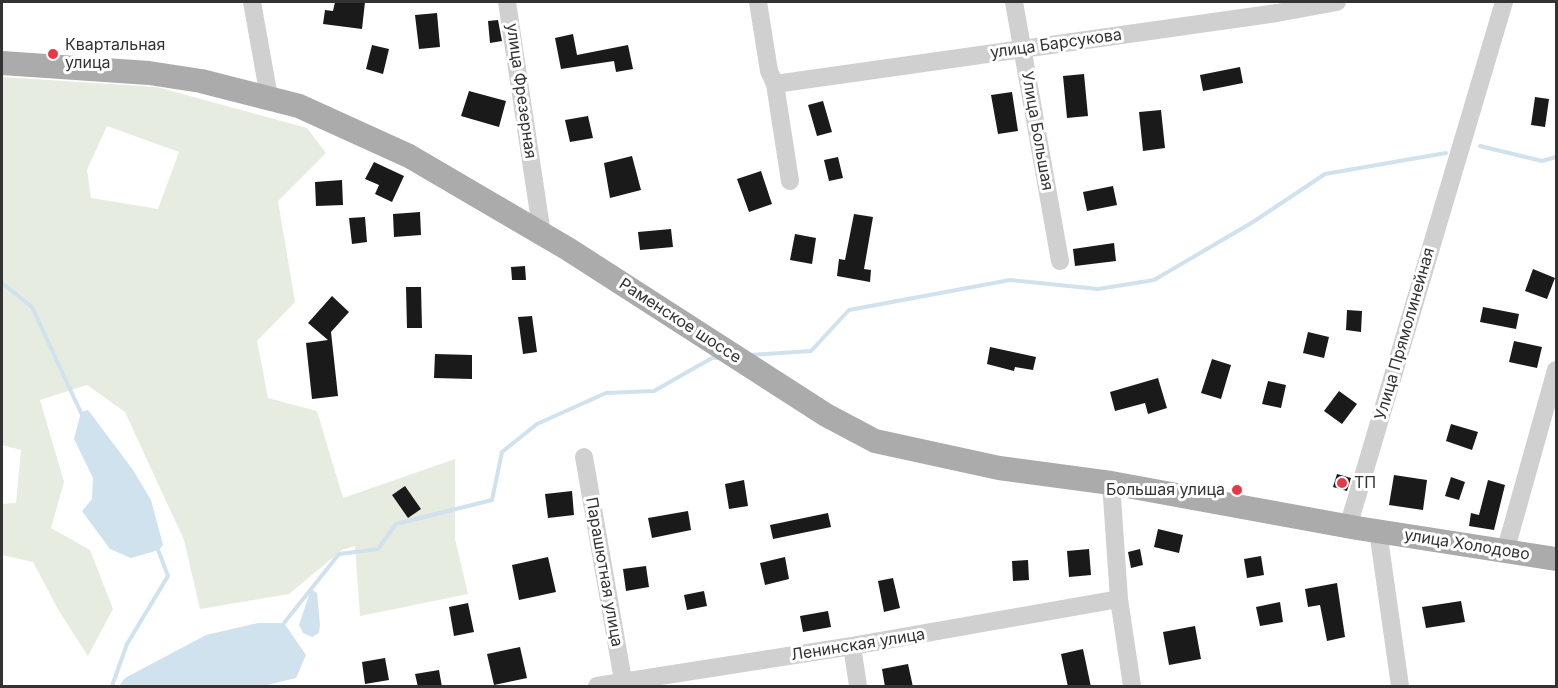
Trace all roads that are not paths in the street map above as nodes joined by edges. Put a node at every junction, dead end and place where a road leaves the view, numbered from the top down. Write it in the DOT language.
graph roads {
  1 [pos="252,2"];
  2 [pos="507,2"];
  3 [pos="758,2"];
  4 [pos="1014,2"];
  5 [pos="1336,2"];
  6 [pos="1504,2"];
  7 [pos="1276,7"];
  8 [pos="1023,49"];
  9 [pos="2,63"];
  10 [pos="775,84"];
  11 [pos="269,97"];
  12 [pos="790,181"];
  13 [pos="542,234"];
  14 [pos="1060,261"];
  15 [pos="1557,370"];
  16 [pos="585,457"];
  17 [pos="1111,483"];
  18 [pos="1348,526"];
  19 [pos="1378,531"];
  20 [pos="1505,552"];
  21 [pos="1557,559"];
  22 [pos="1119,599"];
  23 [pos="852,646"];
  24 [pos="624,684"];
  25 [pos="597,687"];
  26 [pos="858,687"];
  27 [pos="1132,687"];
  28 [pos="1400,687"];
  1 -- 11 [label="street"];
  2 -- 13 [label="street, улица Фрезерная"];
  3 -- 10 [label="street"];
  4 -- 8 [label="street, Улица Большая"];
  5 -- 7 [label="street, улица Барсукова"];
  6 -- 18 [label="street, Улица Прямолинейная"];
  7 -- 8 [label="street, улица Барсукова"];
  8 -- 10 [label="street, улица Барсукова"];
  8 -- 14 [label="street, Улица Большая"];
  9 -- 11 [label="main road, Раменское шоссе"];
  10 -- 12 [label="street"];
  11 -- 13 [label="main road, Раменское шоссе"];
  13 -- 17 [label="main road, Раменское шоссе"];
  15 -- 20 [label="street"];
  16 -- 24 [label="street, Парашютная улица"];
  17 -- 18 [label="main road, Раменское шоссе"];
  17 -- 22 [label="street"];
  18 -- 19 [label="main road, Раменское шоссе"];
  19 -- 20 [label="main road, улица Холодово"];
  19 -- 28 [label="street"];
  20 -- 21 [label="main road, улица Холодово"];
  22 -- 23 [label="street, Ленинская улица"];
  22 -- 27 [label="street"];
  23 -- 24 [label="street, Ленинская улица"];
  23 -- 26 [label="street"];
  24 -- 25 [label="street, Ленинская улица"];
}
